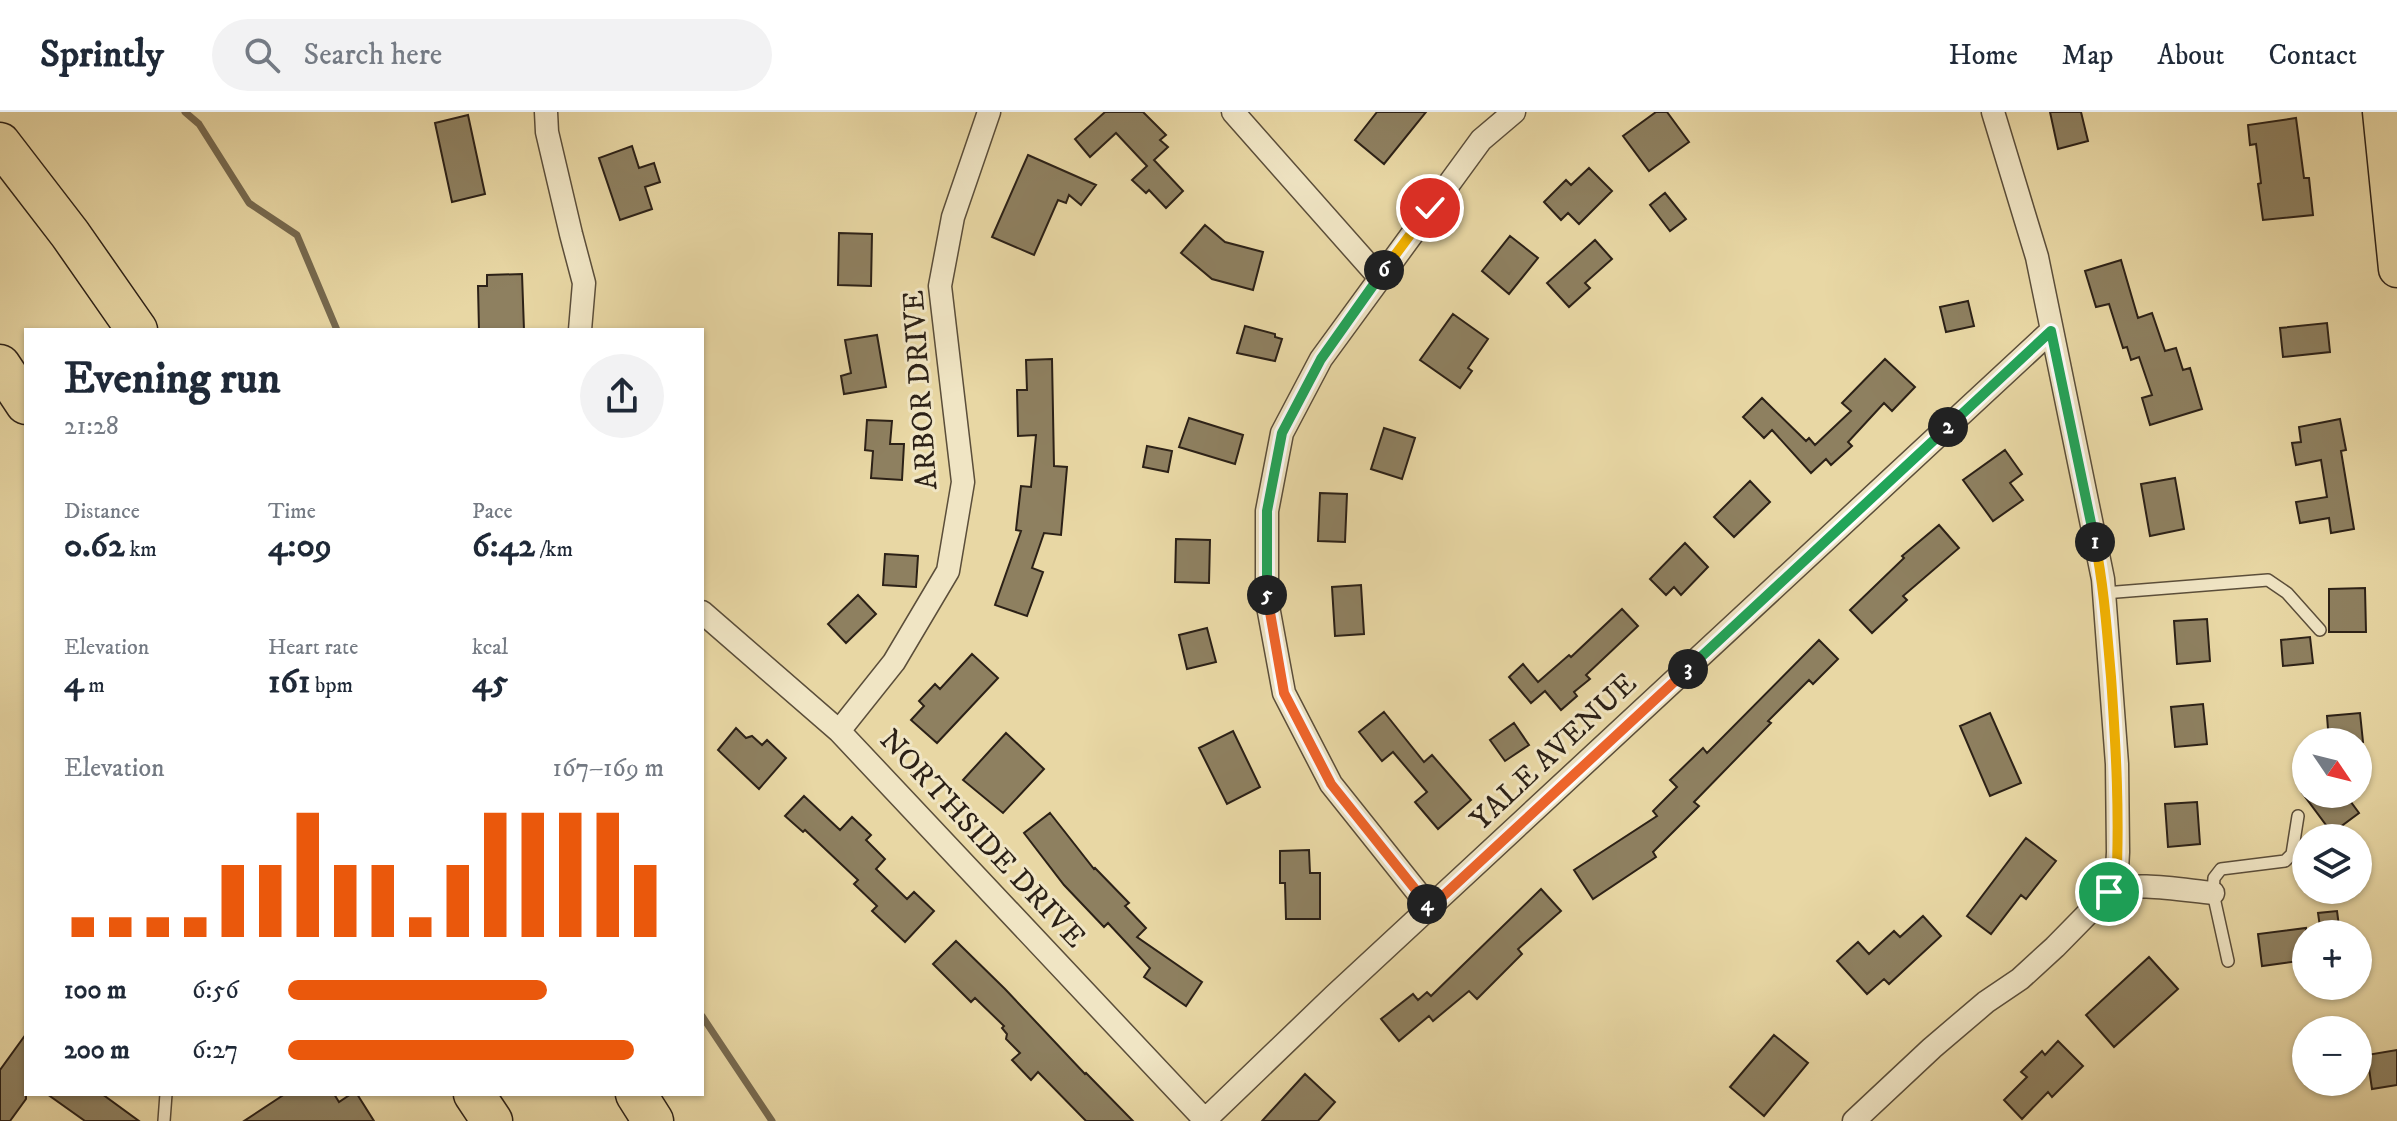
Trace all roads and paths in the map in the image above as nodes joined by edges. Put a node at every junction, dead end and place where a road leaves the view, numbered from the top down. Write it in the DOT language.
graph roads {
  1 [pos="546,112"];
  2 [pos="989,112"];
  3 [pos="1233,112"];
  4 [pos="1514,112"];
  5 [pos="1993,112"];
  6 [pos="2381,112"];
  7 [pos="0,143"];
  8 [pos="2395,227"];
  9 [pos="2397,269"];
  10 [pos="1379,277"];
  11 [pos="136,328"];
  12 [pos="580,328"];
  13 [pos="2051,331"];
  14 [pos="0,365"];
  15 [pos="24,401"];
  16 [pos="2104,593"];
  17 [pos="704,614"];
  18 [pos="2320,630"];
  19 [pos="839,731"];
  20 [pos="2298,816"];
  21 [pos="2116,888"];
  22 [pos="2213,893"];
  23 [pos="1430,908"];
  24 [pos="2228,961"];
  25 [pos="166,1096"];
  26 [pos="475,1096"];
  27 [pos="637,1096"];
  28 [pos="164,1121"];
  29 [pos="492,1121"];
  30 [pos="653,1121"];
  31 [pos="1205,1121"];
  32 [pos="1854,1121"];
  1 -- 12 [label="street"];
  2 -- 19 [label="street, ARBOR DRIVE"];
  3 -- 10 [label="street"];
  4 -- 10 [label="street"];
  5 -- 13 [label="street"];
  6 -- 8 [label="main road"];
  7 -- 11 [label="highway"];
  8 -- 9 [label="main road"];
  10 -- 23 [label="street"];
  13 -- 16 [label="street"];
  13 -- 23 [label="street, YALE AVENUE"];
  14 -- 15 [label="highway"];
  16 -- 18 [label="lane"];
  16 -- 21 [label="street"];
  17 -- 19 [label="street, NORTHSIDE DRIVE"];
  19 -- 31 [label="street, NORTHSIDE DRIVE"];
  20 -- 22 [label="lane"];
  21 -- 22 [label="street"];
  21 -- 32 [label="street"];
  22 -- 24 [label="lane"];
  23 -- 31 [label="street, YALE AVENUE"];
  25 -- 28 [label="lane"];
  26 -- 29 [label="highway"];
  27 -- 30 [label="highway"];
}
